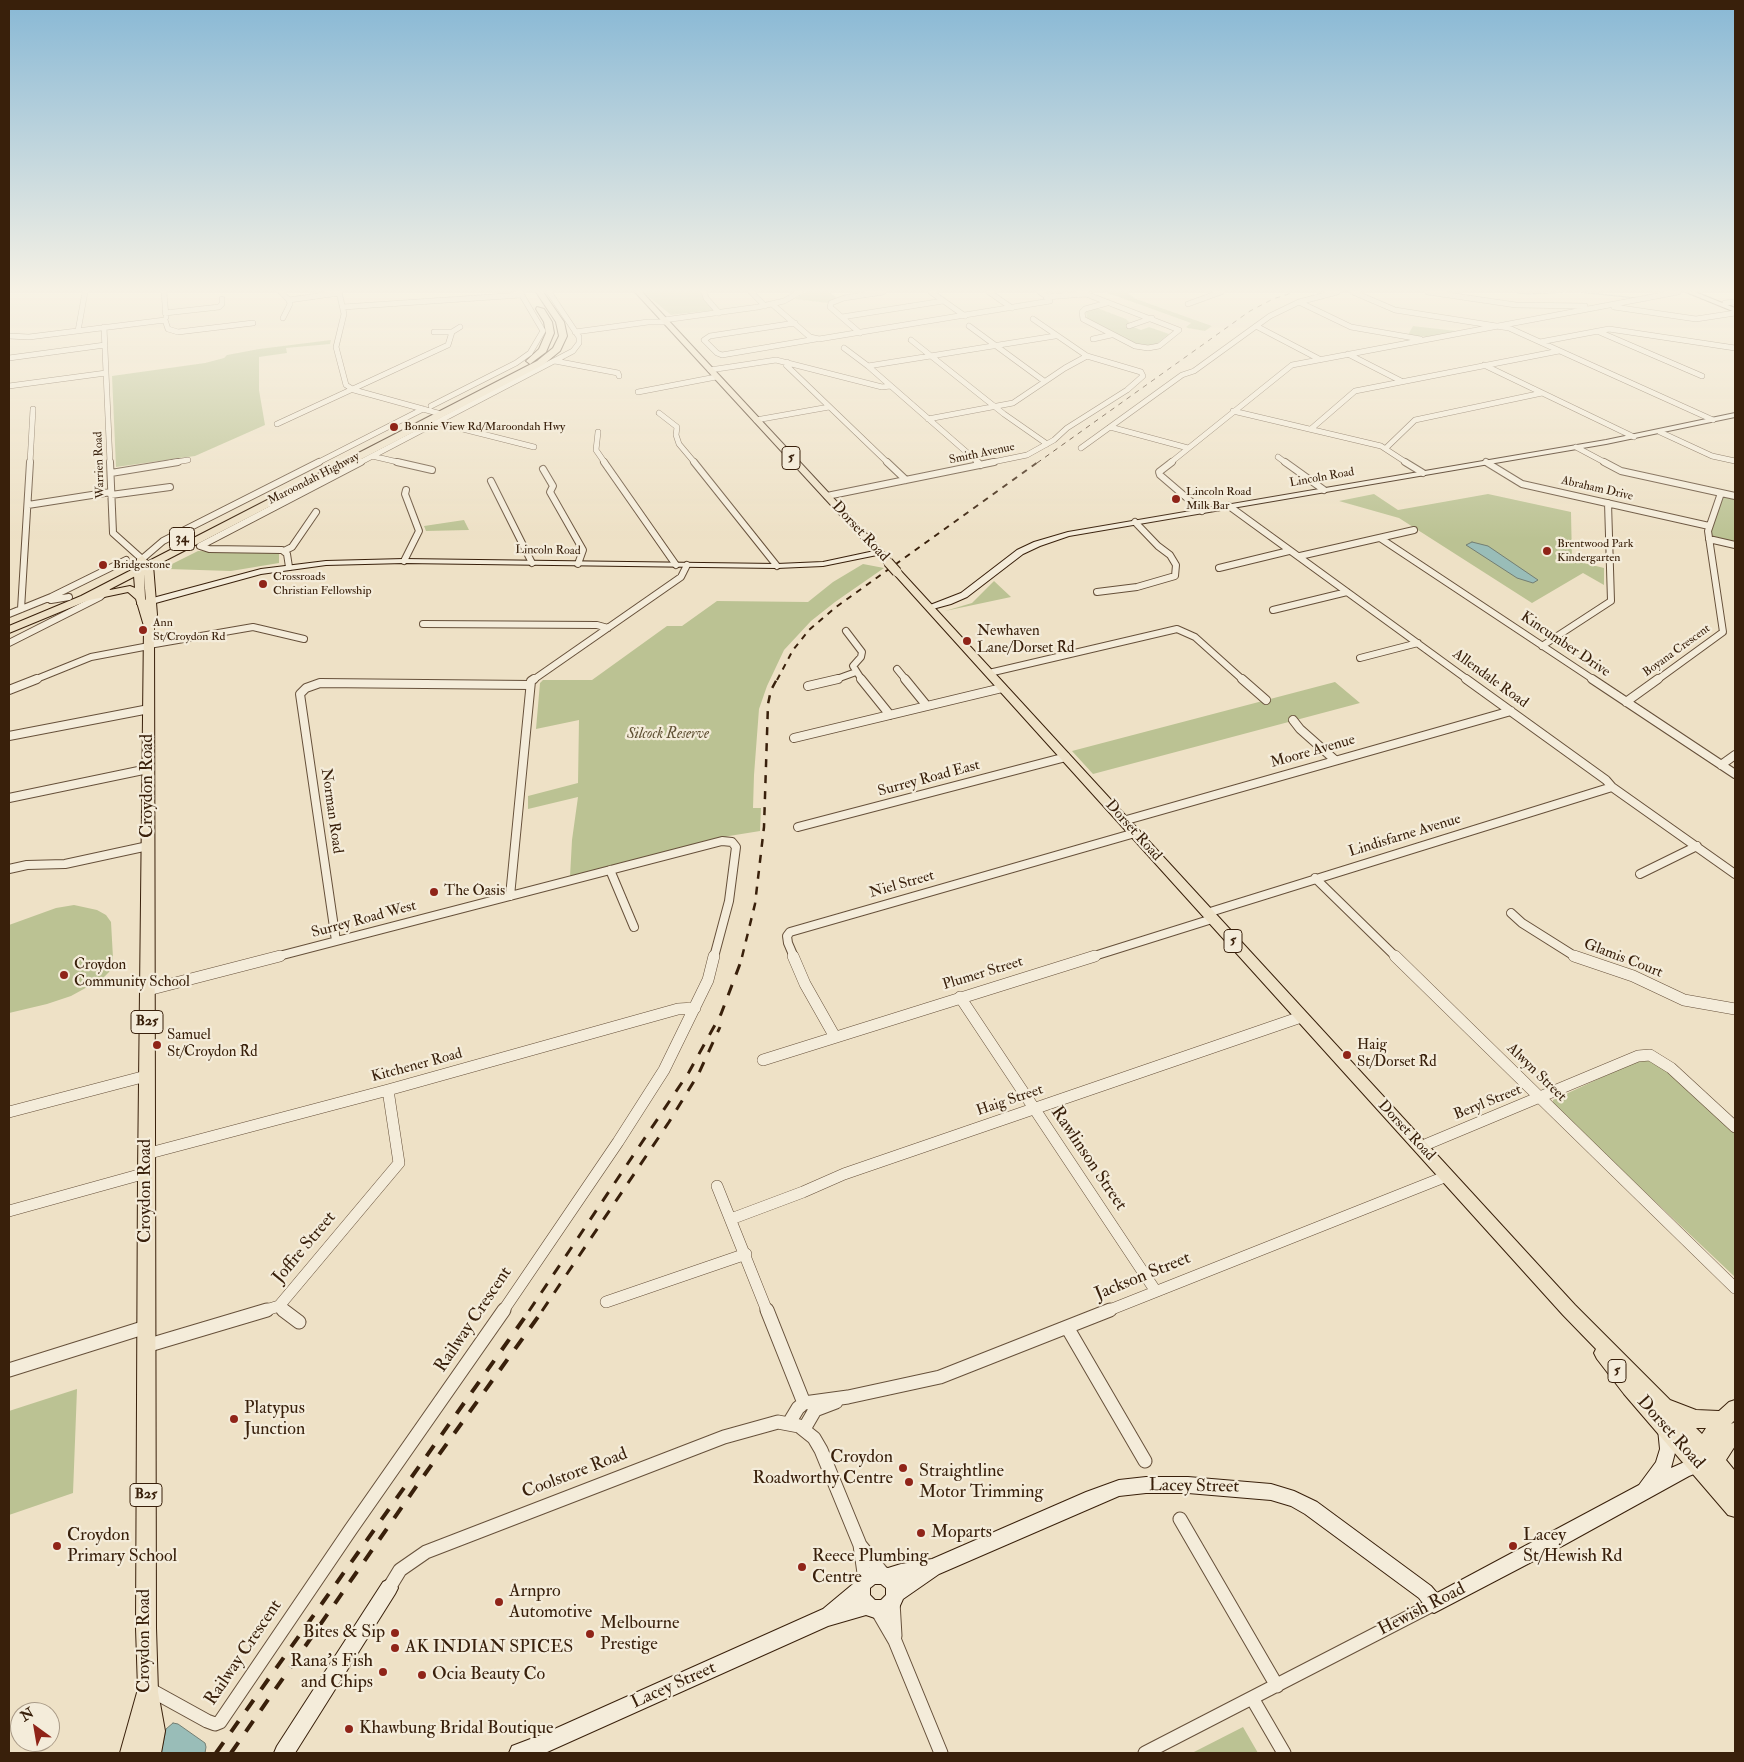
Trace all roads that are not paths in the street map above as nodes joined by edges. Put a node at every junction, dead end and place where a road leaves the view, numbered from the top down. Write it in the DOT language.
graph roads {
  1 [pos="97,374"];
  2 [pos="106,374"];
  3 [pos="343,374"];
  4 [pos="384,374"];
  5 [pos="505,374"];
  6 [pos="523,374"];
  7 [pos="524,374"];
  8 [pos="710,374"];
  9 [pos="714,374"];
  10 [pos="795,374"];
  11 [pos="833,374"];
  12 [pos="877,374"];
  13 [pos="955,374"];
  14 [pos="1034,374"];
  15 [pos="1057,374"];
  16 [pos="1143,374"];
  17 [pos="1184,374"];
  18 [pos="1279,374"];
  19 [pos="1388,374"];
  20 [pos="1436,374"];
  21 [pos="1502,374"];
  22 [pos="1612,374"];
  23 [pos="1698,374"];
  24 [pos="1702,376"];
  25 [pos="1401,381"];
  26 [pos="1044,382"];
  27 [pos="9,386"];
  28 [pos="890,386"];
  29 [pos="351,389"];
  30 [pos="638,392"];
  31 [pos="1542,393"];
  32 [pos="996,406"];
  33 [pos="829,407"];
  34 [pos="435,408"];
  35 [pos="33,409"];
  36 [pos="1233,411"];
  37 [pos="659,413"];
  38 [pos="1735,415"];
  39 [pos="928,419"];
  40 [pos="756,420"];
  41 [pos="1713,420"];
  42 [pos="435,422"];
  43 [pos="277,424"];
  44 [pos="1110,427"];
  45 [pos="1311,429"];
  46 [pos="598,432"];
  47 [pos="1660,432"];
  48 [pos="1634,437"];
  49 [pos="355,444"];
  50 [pos="1047,444"];
  51 [pos="534,447"];
  52 [pos="1576,447"];
  53 [pos="1081,448"];
  54 [pos="1188,448"];
  55 [pos="1386,448"];
  56 [pos="349,453"];
  57 [pos="372,456"];
  58 [pos="1278,457"];
  59 [pos="188,460"];
  60 [pos="1735,461"];
  61 [pos="1486,462"];
  62 [pos="981,465"];
  63 [pos="543,469"];
  64 [pos="432,470"];
  65 [pos="1423,473"];
  66 [pos="111,474"];
  67 [pos="906,480"];
  68 [pos="491,481"];
  69 [pos="170,487"];
  70 [pos="406,490"];
  71 [pos="1324,490"];
  72 [pos="111,493"];
  73 [pos="1721,493"];
  74 [pos="827,496"];
  75 [pos="1735,496"];
  76 [pos="1608,503"];
  77 [pos="28,505"];
  78 [pos="234,505"];
  79 [pos="268,506"];
  80 [pos="1229,506"];
  81 [pos="1202,511"];
  82 [pos="316,512"];
  83 [pos="223,518"];
  84 [pos="1135,522"];
  85 [pos="1709,526"];
  86 [pos="1414,530"];
  87 [pos="1380,538"];
  88 [pos="1709,539"];
  89 [pos="1735,545"];
  90 [pos="284,551"];
  91 [pos="878,551"];
  92 [pos="1289,551"];
  93 [pos="1300,556"];
  94 [pos="860,558"];
  95 [pos="126,560"];
  96 [pos="404,561"];
  97 [pos="532,563"];
  98 [pos="143,564"];
  99 [pos="578,564"];
  100 [pos="807,564"];
  101 [pos="676,565"];
  102 [pos="687,565"];
  103 [pos="891,565"];
  104 [pos="776,566"];
  105 [pos="289,567"];
  106 [pos="1219,568"];
  107 [pos="115,582"];
  108 [pos="217,583"];
  109 [pos="150,587"];
  110 [pos="106,592"];
  111 [pos="1097,592"];
  112 [pos="1347,592"];
  113 [pos="174,596"];
  114 [pos="69,597"];
  115 [pos="84,598"];
  116 [pos="36,603"];
  117 [pos="146,604"];
  118 [pos="929,607"];
  119 [pos="21,609"];
  120 [pos="1273,610"];
  121 [pos="9,614"];
  122 [pos="9,623"];
  123 [pos="423,624"];
  124 [pos="608,628"];
  125 [pos="9,630"];
  126 [pos="846,631"];
  127 [pos="304,639"];
  128 [pos="9,643"];
  129 [pos="1418,643"];
  130 [pos="149,646"];
  131 [pos="1542,646"];
  132 [pos="1360,658"];
  133 [pos="897,669"];
  134 [pos="856,672"];
  135 [pos="989,673"];
  136 [pos="530,685"];
  137 [pos="808,686"];
  138 [pos="1002,688"];
  139 [pos="9,690"];
  140 [pos="1266,700"];
  141 [pos="1626,702"];
  142 [pos="927,706"];
  143 [pos="149,709"];
  144 [pos="1511,711"];
  145 [pos="890,715"];
  146 [pos="1293,720"];
  147 [pos="9,736"];
  148 [pos="794,738"];
  149 [pos="1735,755"];
  150 [pos="1066,758"];
  151 [pos="1335,760"];
  152 [pos="1721,765"];
  153 [pos="148,769"];
  154 [pos="1735,774"];
  155 [pos="1612,787"];
  156 [pos="9,798"];
  157 [pos="1123,821"];
  158 [pos="798,827"];
  159 [pos="1135,834"];
  160 [pos="732,842"];
  161 [pos="148,846"];
  162 [pos="1697,846"];
  163 [pos="9,870"];
  164 [pos="610,870"];
  165 [pos="1640,874"];
  166 [pos="1735,874"];
  167 [pos="1315,878"];
  168 [pos="510,896"];
  169 [pos="1511,912"];
  170 [pos="1209,916"];
  171 [pos="634,927"];
  172 [pos="336,941"];
  173 [pos="148,990"];
  174 [pos="960,997"];
  175 [pos="695,1008"];
  176 [pos="1735,1009"];
  177 [pos="1301,1017"];
  178 [pos="835,1037"];
  179 [pos="763,1060"];
  180 [pos="146,1076"];
  181 [pos="388,1090"];
  182 [pos="1540,1098"];
  183 [pos="1034,1109"];
  184 [pos="9,1112"];
  185 [pos="1735,1127"];
  186 [pos="1420,1147"];
  187 [pos="146,1154"];
  188 [pos="146,1173"];
  189 [pos="1446,1176"];
  190 [pos="717,1186"];
  191 [pos="9,1212"];
  192 [pos="731,1219"];
  193 [pos="746,1254"];
  194 [pos="1735,1288"];
  195 [pos="1154,1290"];
  196 [pos="606,1302"];
  197 [pos="279,1306"];
  198 [pos="1569,1310"];
  199 [pos="298,1322"];
  200 [pos="1067,1328"];
  201 [pos="146,1337"];
  202 [pos="9,1370"];
  203 [pos="848,1397"];
  204 [pos="804,1402"];
  205 [pos="1665,1406"];
  206 [pos="1731,1419"];
  207 [pos="789,1423"];
  208 [pos="804,1429"];
  209 [pos="1666,1430"];
  210 [pos="1705,1458"];
  211 [pos="1145,1461"];
  212 [pos="1735,1484"];
  213 [pos="1643,1493"];
  214 [pos="1735,1508"];
  215 [pos="1180,1519"];
  216 [pos="860,1545"];
  217 [pos="389,1588"];
  218 [pos="879,1591"];
  219 [pos="1434,1604"];
  220 [pos="1277,1686"];
  221 [pos="148,1689"];
  222 [pos="1252,1698"];
  223 [pos="131,1753"];
  224 [pos="150,1753"];
  225 [pos="284,1753"];
  226 [pos="519,1753"];
  227 [pos="941,1753"];
  228 [pos="1145,1753"];
  229 [pos="1284,1753"];
  1 -- 27 [label="street"];
  2 -- 66 [label="street, Warrien Road"];
  3 -- 29 [label="street"];
  4 -- 29 [label="street"];
  5 -- 34 [label="highway, Maroondah Highway / 34"];
  6 -- 34 [label="highway, Maroondah Highway / 34"];
  7 -- 42 [label="street"];
  8 -- 30 [label="street"];
  9 -- 40 [label="main road, Dorset Road / 5"];
  10 -- 33 [label="street"];
  11 -- 28 [label="street"];
  12 -- 28 [label="street"];
  13 -- 32 [label="street"];
  14 -- 26 [label="street"];
  15 -- 26 [label="street"];
  16 -- 50 [label="street, Smith Avenue"];
  17 -- 44 [label="street"];
  18 -- 36 [label="street"];
  19 -- 25 [label="street"];
  20 -- 25 [label="street"];
  21 -- 31 [label="street"];
  22 -- 41 [label="street"];
  23 -- 24 [label="street"];
  25 -- 45 [label="street"];
  26 -- 32 [label="street"];
  28 -- 39 [label="street"];
  29 -- 34 [label="street"];
  29 -- 43 [label="street"];
  31 -- 48 [label="street"];
  31 -- 55 [label="street"];
  32 -- 39 [label="street"];
  32 -- 50 [label="street"];
  33 -- 40 [label="street"];
  33 -- 67 [label="street"];
  34 -- 49 [label="street"];
  34 -- 56 [label="highway, Maroondah Highway / 34"];
  34 -- 79 [label="highway, Maroondah Highway / 34"];
  35 -- 77 [label="street"];
  36 -- 45 [label="street"];
  36 -- 54 [label="street"];
  37 -- 104 [label="street"];
  38 -- 41 [label="main road, Lincoln Road"];
  39 -- 62 [label="street"];
  40 -- 74 [label="main road, Dorset Road / 5"];
  41 -- 47 [label="main road, Lincoln Road"];
  42 -- 51 [label="street"];
  42 -- 57 [label="street"];
  44 -- 53 [label="street"];
  44 -- 54 [label="street"];
  45 -- 55 [label="street"];
  46 -- 101 [label="street"];
  47 -- 48 [label="main road, Lincoln Road"];
  47 -- 60 [label="street"];
  48 -- 52 [label="main road, Lincoln Road"];
  49 -- 56 [label="street"];
  49 -- 78 [label="street"];
  50 -- 62 [label="street, Smith Avenue"];
  52 -- 61 [label="main road, Lincoln Road"];
  52 -- 73 [label="street"];
  54 -- 81 [label="street"];
  55 -- 65 [label="street"];
  56 -- 83 [label="highway, Maroondah Highway / 34"];
  57 -- 64 [label="street"];
  57 -- 79 [label="street"];
  58 -- 71 [label="street"];
  59 -- 66 [label="street"];
  61 -- 65 [label="main road, Lincoln Road"];
  61 -- 76 [label="street, Abraham Drive"];
  62 -- 67 [label="street, Smith Avenue"];
  63 -- 99 [label="street"];
  65 -- 71 [label="main road, Lincoln Road"];
  66 -- 72 [label="street, Warrien Road"];
  67 -- 74 [label="street, Smith Avenue"];
  68 -- 97 [label="street"];
  69 -- 72 [label="street"];
  70 -- 96 [label="street"];
  71 -- 80 [label="main road, Lincoln Road"];
  72 -- 77 [label="street"];
  72 -- 98 [label="street, Warrien Road"];
  73 -- 75 [label="street"];
  73 -- 85 [label="street, Boyana Crescent"];
  74 -- 91 [label="main road, Dorset Road / 5"];
  76 -- 85 [label="street, Abraham Drive"];
  76 -- 131 [label="street"];
  77 -- 119 [label="street"];
  78 -- 83 [label="street"];
  78 -- 98 [label="street"];
  79 -- 90 [label="street"];
  79 -- 98 [label="highway, Maroondah Highway / 34"];
  80 -- 81 [label="main road, Lincoln Road"];
  80 -- 92 [label="street, Allendale Road"];
  81 -- 84 [label="main road, Lincoln Road"];
  82 -- 90 [label="street"];
  83 -- 98 [label="highway, Maroondah Highway / 34"];
  84 -- 111 [label="street"];
  84 -- 118 [label="main road, Lincoln Road"];
  85 -- 88 [label="street, Boyana Crescent"];
  86 -- 87 [label="street"];
  87 -- 93 [label="street"];
  87 -- 131 [label="street, Kincumber Drive"];
  88 -- 89 [label="street"];
  88 -- 141 [label="street, Boyana Crescent"];
  90 -- 105 [label="street"];
  91 -- 94 [label="main road, Lincoln Road"];
  91 -- 100 [label="main road, Lincoln Road"];
  91 -- 103 [label="main road, Dorset Road / 5"];
  92 -- 93 [label="street, Allendale Road"];
  92 -- 106 [label="street"];
  93 -- 112 [label="street, Allendale Road"];
  94 -- 100 [label="main road, Lincoln Road"];
  94 -- 103 [label="main road"];
  95 -- 116 [label="street"];
  96 -- 97 [label="main road, Lincoln Road"];
  96 -- 105 [label="main road, Lincoln Road"];
  97 -- 99 [label="main road, Lincoln Road"];
  98 -- 107 [label="highway, Maroondah Highway / 34"];
  98 -- 109 [label="main road, Croydon Road / B25"];
  98 -- 114 [label="highway, Maroondah Highway / 34"];
  98 -- 117 [label="main road, Croydon Road / B25"];
  99 -- 101 [label="main road, Lincoln Road"];
  100 -- 104 [label="main road, Lincoln Road"];
  101 -- 102 [label="main road, Lincoln Road"];
  102 -- 104 [label="main road, Lincoln Road"];
  102 -- 124 [label="street"];
  103 -- 118 [label="main road, Dorset Road / 5"];
  105 -- 108 [label="main road, Lincoln Road"];
  107 -- 110 [label="street"];
  107 -- 115 [label="highway, Maroondah Highway / 34"];
  108 -- 113 [label="main road, Lincoln Road"];
  108 -- 117 [label="main road, Lincoln Road"];
  109 -- 113 [label="main road"];
  109 -- 117 [label="main road, Croydon Road / B25"];
  110 -- 115 [label="main road"];
  110 -- 117 [label="main road"];
  110 -- 128 [label="street"];
  112 -- 120 [label="street"];
  112 -- 129 [label="street, Allendale Road"];
  113 -- 117 [label="main road, Lincoln Road"];
  114 -- 116 [label="street"];
  114 -- 122 [label="highway, Maroondah Highway / 34"];
  115 -- 125 [label="highway, Maroondah Highway / 34"];
  116 -- 119 [label="street"];
  117 -- 130 [label="main road, Croydon Road / B25"];
  118 -- 135 [label="main road, Dorset Road / 5"];
  119 -- 121 [label="street"];
  123 -- 124 [label="street"];
  124 -- 136 [label="street"];
  126 -- 134 [label="street"];
  127 -- 130 [label="street"];
  129 -- 132 [label="street"];
  129 -- 144 [label="street, Allendale Road"];
  130 -- 139 [label="street"];
  130 -- 143 [label="main road, Croydon Road / B25"];
  131 -- 141 [label="street, Kincumber Drive"];
  133 -- 142 [label="street"];
  134 -- 137 [label="street"];
  134 -- 145 [label="street"];
  135 -- 138 [label="main road, Dorset Road / 5"];
  135 -- 140 [label="street"];
  136 -- 168 [label="street"];
  136 -- 172 [label="street, Norman Road"];
  138 -- 142 [label="street"];
  138 -- 150 [label="main road, Dorset Road / 5"];
  141 -- 152 [label="street, Kincumber Drive"];
  142 -- 145 [label="street"];
  143 -- 147 [label="street"];
  143 -- 153 [label="main road, Croydon Road / B25"];
  144 -- 151 [label="street, Moore Avenue"];
  144 -- 155 [label="street, Allendale Road"];
  145 -- 148 [label="street"];
  146 -- 151 [label="street"];
  149 -- 152 [label="street"];
  150 -- 157 [label="main road, Dorset Road / 5"];
  150 -- 158 [label="street, Surrey Road East"];
  151 -- 157 [label="street, Moore Avenue"];
  152 -- 154 [label="street, Kincumber Drive"];
  153 -- 156 [label="street"];
  153 -- 161 [label="main road, Croydon Road / B25"];
  155 -- 162 [label="street, Allendale Road"];
  155 -- 167 [label="street, Lindisfarne Avenue"];
  157 -- 159 [label="main road, Dorset Road / 5"];
  159 -- 170 [label="main road, Dorset Road / 5"];
  159 -- 178 [label="street, Niel Street"];
  160 -- 164 [label="street, Surrey Road West"];
  160 -- 175 [label="street, Railway Crescent"];
  161 -- 163 [label="street"];
  161 -- 173 [label="main road, Croydon Road / B25"];
  162 -- 165 [label="street"];
  162 -- 166 [label="street, Allendale Road"];
  164 -- 168 [label="street, Surrey Road West"];
  164 -- 171 [label="street"];
  167 -- 170 [label="street, Lindisfarne Avenue"];
  167 -- 182 [label="street, Alwyn Street"];
  168 -- 172 [label="street, Surrey Road West"];
  169 -- 176 [label="street, Glamis Court"];
  170 -- 174 [label="street, Plumer Street"];
  170 -- 177 [label="main road, Dorset Road / 5"];
  172 -- 173 [label="street, Surrey Road West"];
  173 -- 180 [label="main road, Croydon Road / B25"];
  174 -- 178 [label="street, Plumer Street"];
  174 -- 183 [label="street, Rawlinson Street"];
  175 -- 181 [label="street, Kitchener Road"];
  175 -- 221 [label="street, Railway Crescent"];
  177 -- 183 [label="street, Haig Street"];
  177 -- 186 [label="main road, Dorset Road / 5"];
  178 -- 179 [label="street, Plumer Street"];
  180 -- 184 [label="street"];
  180 -- 187 [label="main road, Croydon Road / B25"];
  181 -- 187 [label="street, Kitchener Road"];
  181 -- 197 [label="street, Joffre Street"];
  182 -- 185 [label="street, Beryl Street"];
  182 -- 186 [label="street, Beryl Street"];
  182 -- 194 [label="street, Alwyn Street"];
  183 -- 192 [label="street, Haig Street"];
  183 -- 195 [label="street, Rawlinson Street"];
  186 -- 189 [label="main road, Dorset Road / 5"];
  187 -- 188 [label="main road, Croydon Road / B25"];
  188 -- 191 [label="street"];
  188 -- 201 [label="main road, Croydon Road / B25"];
  189 -- 195 [label="street, Jackson Street"];
  189 -- 198 [label="main road, Dorset Road / 5"];
  190 -- 192 [label="street"];
  192 -- 193 [label="street"];
  193 -- 196 [label="street"];
  193 -- 204 [label="street"];
  195 -- 200 [label="street, Jackson Street"];
  197 -- 199 [label="street"];
  197 -- 201 [label="street, Joffre Street"];
  198 -- 205 [label="main road, Dorset Road / 5"];
  198 -- 209 [label="main road, Dorset Road / 5"];
  200 -- 203 [label="street, Jackson Street"];
  200 -- 211 [label="street"];
  201 -- 202 [label="street, Joffre Street"];
  201 -- 221 [label="main road, Croydon Road / B25"];
  203 -- 204 [label="street"];
  203 -- 208 [label="street"];
  204 -- 207 [label="street"];
  205 -- 206 [label="main road"];
  205 -- 210 [label="main road, Dorset Road / 5"];
  206 -- 210 [label="main road"];
  207 -- 208 [label="street"];
  207 -- 217 [label="street, Coolstore Road"];
  208 -- 216 [label="street"];
  209 -- 210 [label="main road, Dorset Road / 5"];
  209 -- 213 [label="main road"];
  210 -- 212 [label="main road, Dorset Road / 5"];
  210 -- 213 [label="main road, Hewish Road"];
  210 -- 214 [label="main road, Dorset Road / 5"];
  213 -- 219 [label="main road, Hewish Road"];
  215 -- 220 [label="street"];
  216 -- 218 [label="street"];
  216 -- 218 [label="street"];
  217 -- 225 [label="main road"];
  218 -- 219 [label="main road, Lacey Street"];
  218 -- 226 [label="main road, Lacey Street"];
  218 -- 227 [label="street"];
  219 -- 220 [label="street, Hewish Road"];
  220 -- 222 [label="street, Hewish Road"];
  221 -- 223 [label="main road, Croydon Road / B25"];
  221 -- 224 [label="main road"];
  222 -- 228 [label="street, Hewish Road"];
  222 -- 229 [label="street"];
}
